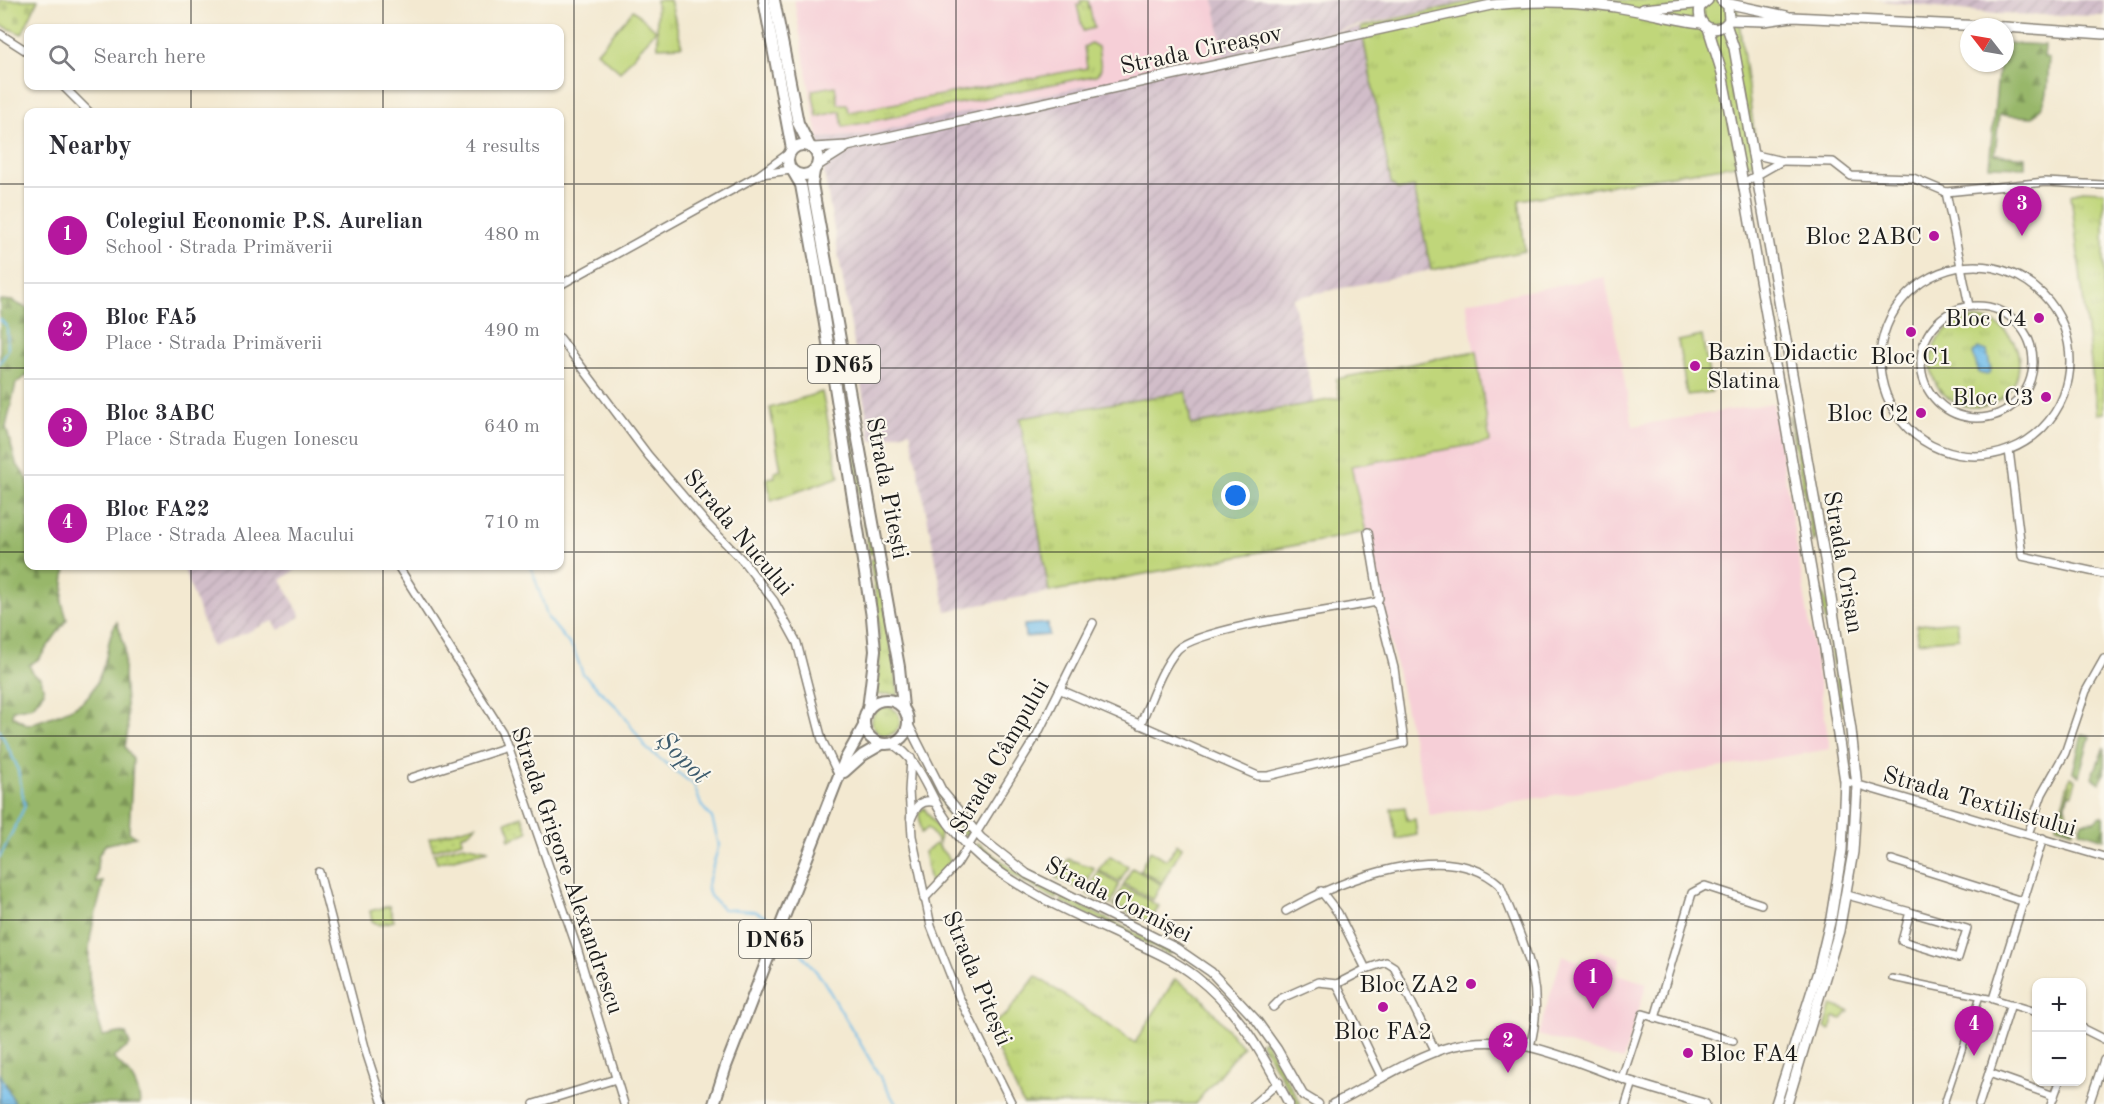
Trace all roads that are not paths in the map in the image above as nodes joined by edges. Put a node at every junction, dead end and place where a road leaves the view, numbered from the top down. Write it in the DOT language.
graph roads {
  1 [pos="764,0"];
  2 [pos="774,0"];
  3 [pos="1723,1"];
  4 [pos="1706,2"];
  5 [pos="1636,10"];
  6 [pos="1792,17"];
  7 [pos="1727,22"];
  8 [pos="1705,25"];
  9 [pos="1960,25"];
  10 [pos="2014,28"];
  11 [pos="0,34"];
  12 [pos="2104,34"];
  13 [pos="24,49"];
  14 [pos="67,90"];
  15 [pos="85,108"];
  16 [pos="847,146"];
  17 [pos="811,147"];
  18 [pos="790,151"];
  19 [pos="1752,154"];
  20 [pos="1782,161"];
  21 [pos="816,168"];
  22 [pos="793,172"];
  23 [pos="759,175"];
  24 [pos="1756,177"];
  25 [pos="1743,183"];
  26 [pos="2104,185"];
  27 [pos="1946,192"];
  28 [pos="1961,267"];
  29 [pos="564,283"];
  30 [pos="1969,306"];
  31 [pos="564,343"];
  32 [pos="839,371"];
  33 [pos="2009,450"];
  34 [pos="1368,532"];
  35 [pos="401,570"];
  36 [pos="2104,574"];
  37 [pos="1377,602"];
  38 [pos="1093,623"];
  39 [pos="2104,659"];
  40 [pos="1061,690"];
  41 [pos="903,707"];
  42 [pos="868,709"];
  43 [pos="908,724"];
  44 [pos="1140,725"];
  45 [pos="864,726"];
  46 [pos="887,743"];
  47 [pos="508,747"];
  48 [pos="911,758"];
  49 [pos="839,776"];
  50 [pos="411,778"];
  51 [pos="1845,781"];
  52 [pos="1857,786"];
  53 [pos="935,802"];
  54 [pos="910,818"];
  55 [pos="976,833"];
  56 [pos="2028,834"];
  57 [pos="2043,838"];
  58 [pos="969,846"];
  59 [pos="2104,857"];
  60 [pos="1892,860"];
  61 [pos="319,872"];
  62 [pos="1321,891"];
  63 [pos="1847,895"];
  64 [pos="924,899"];
  65 [pos="2025,902"];
  66 [pos="1761,904"];
  67 [pos="1286,911"];
  68 [pos="1910,912"];
  69 [pos="1365,969"];
  70 [pos="1892,978"];
  71 [pos="1337,984"];
  72 [pos="1228,989"];
  73 [pos="1980,996"];
  74 [pos="1219,998"];
  75 [pos="1993,999"];
  76 [pos="2012,1004"];
  77 [pos="1273,1007"];
  78 [pos="2032,1010"];
  79 [pos="1655,1018"];
  80 [pos="2086,1030"];
  81 [pos="1265,1033"];
  82 [pos="2104,1039"];
  83 [pos="1254,1040"];
  84 [pos="1733,1041"];
  85 [pos="1530,1046"];
  86 [pos="1436,1052"];
  87 [pos="2104,1060"];
  88 [pos="1989,1073"];
  89 [pos="1382,1078"];
  90 [pos="1622,1078"];
  91 [pos="616,1079"];
  92 [pos="1279,1082"];
  93 [pos="1633,1082"];
  94 [pos="2053,1100"];
  95 [pos="383,1104"];
  96 [pos="534,1104"];
  97 [pos="624,1104"];
  98 [pos="714,1104"];
  99 [pos="1012,1104"];
  100 [pos="1254,1104"];
  101 [pos="1289,1104"];
  102 [pos="1318,1104"];
  103 [pos="1333,1104"];
  104 [pos="1626,1104"];
  105 [pos="1705,1104"];
  106 [pos="1776,1104"];
  107 [pos="1786,1104"];
  108 [pos="1944,1104"];
  109 [pos="1979,1104"];
  110 [pos="2089,1104"];
  1 -- 18 [label="main road, Strada Pitești / DN65"];
  2 -- 17 [label="main road, Strada Pitești / DN65"];
  3 -- 6 [label="main road"];
  3 -- 7 [label="main road, Strada Crișan"];
  4 -- 5 [label="main road, Strada Cireașov"];
  4 -- 8 [label="main road"];
  5 -- 8 [label="main road, Strada Cireașov"];
  5 -- 16 [label="main road, Strada Cireașov"];
  6 -- 7 [label="main road"];
  6 -- 9 [label="main road"];
  7 -- 8 [label="main road"];
  7 -- 19 [label="main road, Strada Crișan"];
  8 -- 25 [label="main road, Strada Crișan"];
  10 -- 12 [label="main road"];
  11 -- 13 [label="street"];
  14 -- 15 [label="street"];
  16 -- 17 [label="main road, Strada Cireașov"];
  16 -- 21 [label="main road, Strada Cireașov"];
  17 -- 18 [label="main road"];
  17 -- 21 [label="main road, Strada Pitești / DN65"];
  18 -- 22 [label="main road, Strada Pitești / DN65"];
  18 -- 23 [label="street"];
  19 -- 20 [label="street"];
  19 -- 24 [label="main road, Strada Crișan"];
  20 -- 24 [label="street"];
  20 -- 27 [label="street"];
  21 -- 22 [label="main road"];
  21 -- 32 [label="main road, Strada Pitești / DN65"];
  22 -- 23 [label="street"];
  22 -- 32 [label="main road, Strada Pitești / DN65"];
  23 -- 29 [label="street"];
  24 -- 25 [label="street"];
  24 -- 52 [label="main road, Strada Crișan"];
  25 -- 51 [label="main road, Strada Crișan"];
  26 -- 27 [label="street"];
  27 -- 28 [label="street"];
  28 -- 30 [label="street"];
  28 -- 33 [label="street"];
  28 -- 33 [label="street"];
  30 -- 30 [label="street"];
  31 -- 49 [label="street, Strada Nucului"];
  32 -- 41 [label="main road, Strada Pitești / DN65"];
  32 -- 42 [label="main road, Strada Pitești / DN65"];
  33 -- 36 [label="street"];
  34 -- 37 [label="street"];
  35 -- 47 [label="street, Strada Grigore Alexandrescu"];
  37 -- 44 [label="street"];
  37 -- 44 [label="street"];
  38 -- 40 [label="street, Strada Câmpului"];
  39 -- 56 [label="street"];
  40 -- 44 [label="street"];
  40 -- 55 [label="street, Strada Câmpului"];
  41 -- 42 [label="main road"];
  41 -- 43 [label="main road"];
  42 -- 45 [label="main road"];
  43 -- 46 [label="main road"];
  43 -- 55 [label="street, Strada Cornișei"];
  45 -- 46 [label="main road"];
  45 -- 49 [label="main road, DN65"];
  46 -- 48 [label="street, Strada Cornișei"];
  46 -- 49 [label="main road, DN65"];
  47 -- 50 [label="street"];
  47 -- 91 [label="street, Strada Grigore Alexandrescu"];
  48 -- 53 [label="street, Strada Cornișei"];
  48 -- 54 [label="street, Strada Pitești"];
  49 -- 98 [label="main road, DN65"];
  51 -- 52 [label="street, Strada Textilistului"];
  51 -- 106 [label="main road, Strada Crișan"];
  52 -- 56 [label="street, Strada Textilistului"];
  52 -- 63 [label="main road, Strada Crișan"];
  53 -- 54 [label="street"];
  53 -- 58 [label="street, Strada Cornișei"];
  54 -- 64 [label="street, Strada Pitești"];
  55 -- 58 [label="street, Strada Câmpului"];
  55 -- 72 [label="street, Strada Cornișei"];
  56 -- 57 [label="street, Strada Textilistului"];
  57 -- 59 [label="street, Strada Textilistului"];
  57 -- 65 [label="street"];
  58 -- 64 [label="street, Strada Câmpului"];
  58 -- 74 [label="street, Strada Cornișei"];
  60 -- 65 [label="street"];
  61 -- 95 [label="street"];
  62 -- 67 [label="street"];
  62 -- 69 [label="street"];
  62 -- 85 [label="street"];
  63 -- 68 [label="street"];
  63 -- 107 [label="main road, Strada Crișan"];
  64 -- 99 [label="street, Strada Pitești"];
  65 -- 75 [label="street"];
  66 -- 79 [label="street"];
  68 -- 68 [label="street"];
  69 -- 71 [label="street"];
  69 -- 86 [label="street"];
  70 -- 73 [label="street"];
  71 -- 77 [label="street"];
  71 -- 89 [label="street"];
  72 -- 74 [label="street"];
  72 -- 81 [label="street, Strada Cornișei"];
  73 -- 75 [label="street"];
  73 -- 108 [label="street"];
  74 -- 83 [label="street, Strada Cornișei"];
  75 -- 76 [label="street"];
  76 -- 78 [label="street"];
  76 -- 88 [label="street"];
  79 -- 84 [label="street"];
  79 -- 90 [label="street"];
  80 -- 82 [label="street"];
  81 -- 83 [label="street"];
  81 -- 102 [label="street, Strada Cornișei"];
  83 -- 92 [label="street, Strada Cornișei"];
  85 -- 86 [label="street"];
  85 -- 90 [label="street"];
  86 -- 89 [label="street"];
  87 -- 110 [label="street"];
  88 -- 94 [label="street"];
  88 -- 109 [label="street"];
  89 -- 103 [label="street"];
  90 -- 93 [label="street"];
  91 -- 96 [label="street"];
  91 -- 97 [label="street, Strada Grigore Alexandrescu"];
  92 -- 100 [label="street"];
  92 -- 101 [label="street, Strada Cornișei"];
  93 -- 104 [label="street"];
  93 -- 105 [label="street"];
}
